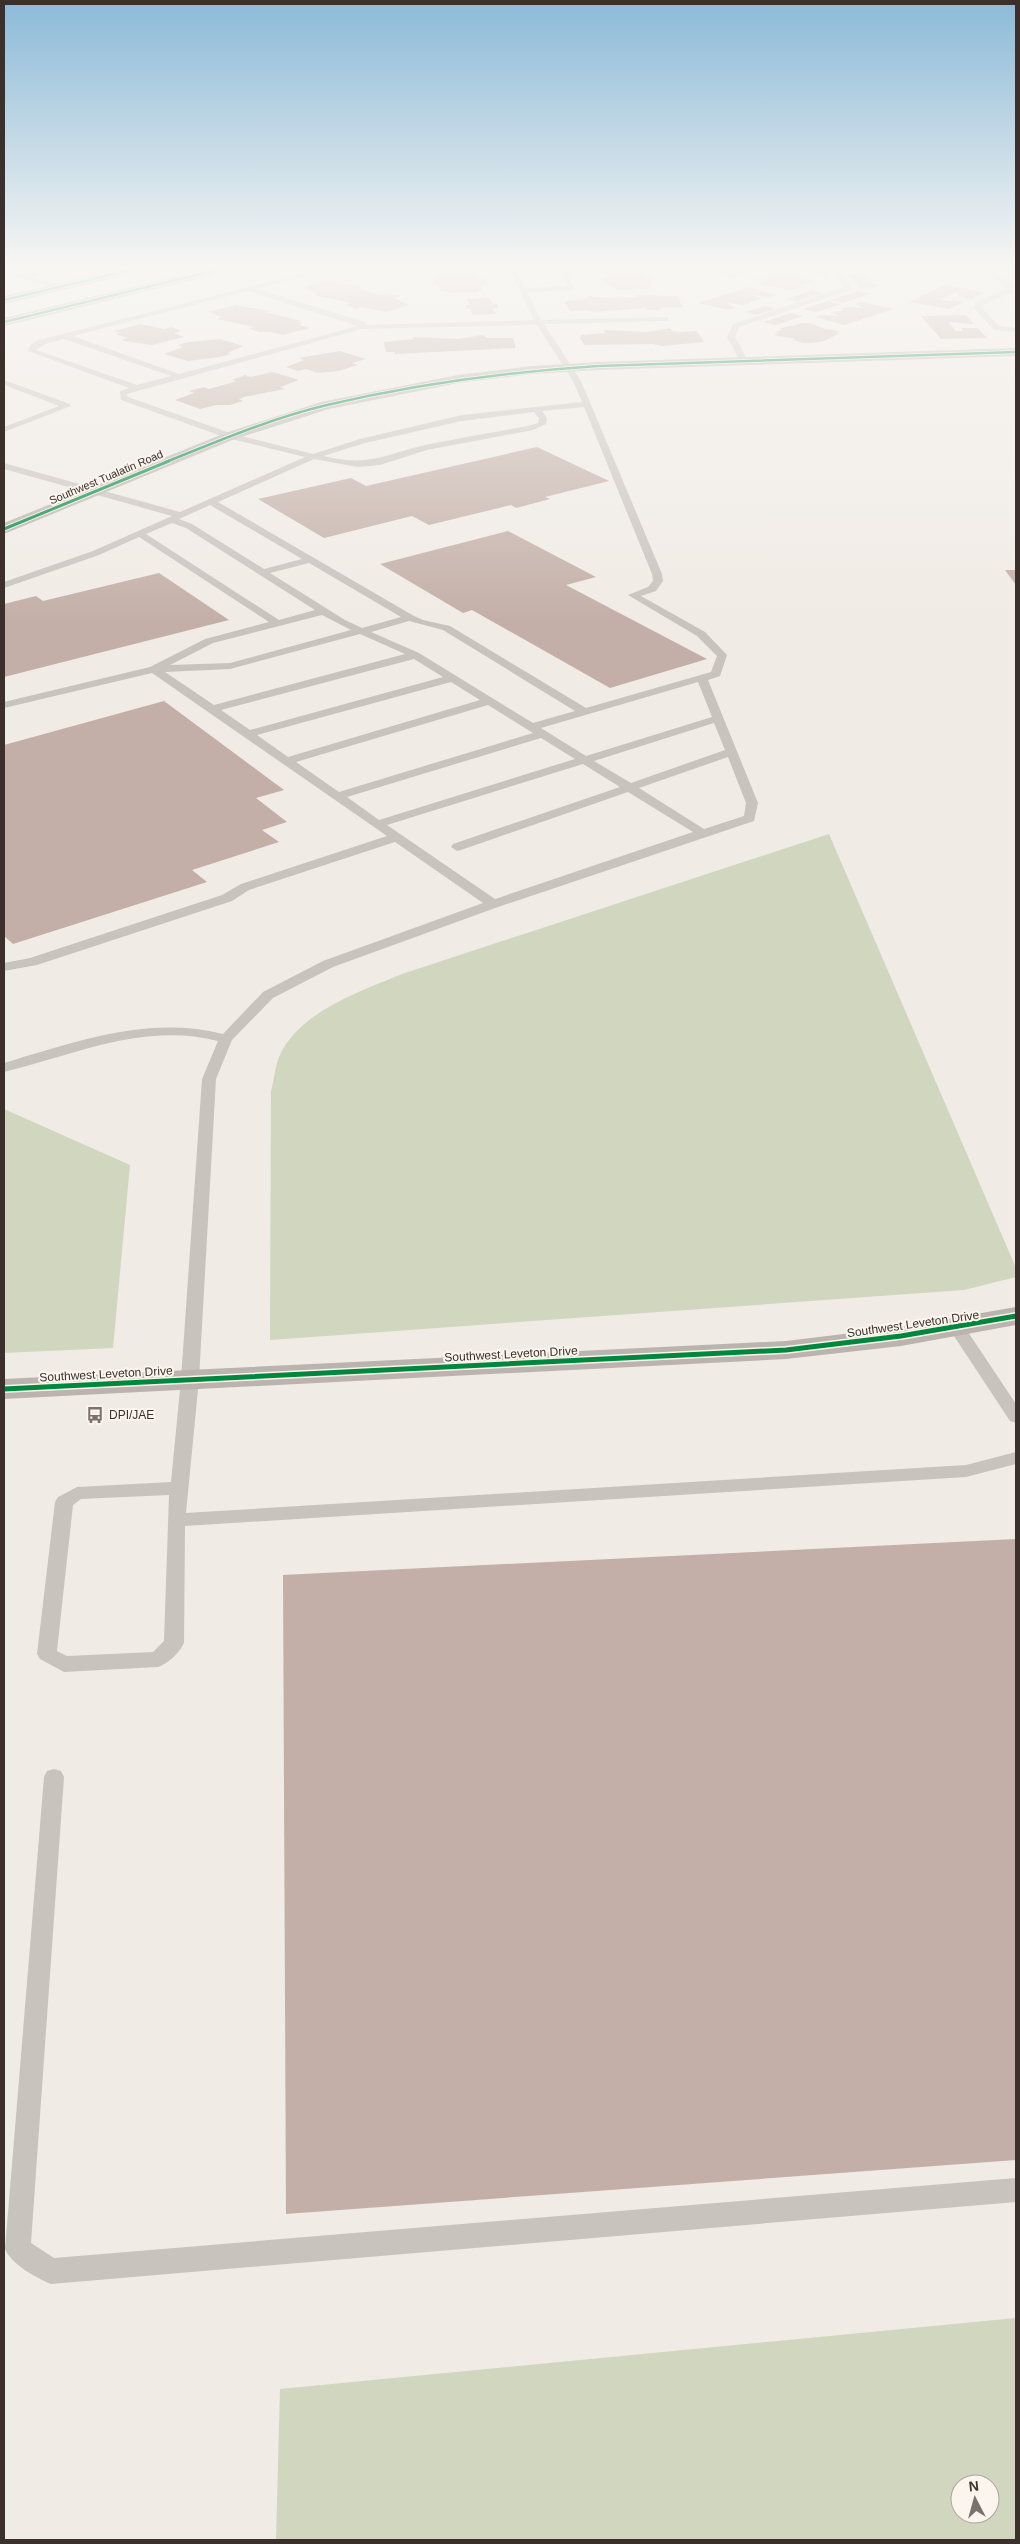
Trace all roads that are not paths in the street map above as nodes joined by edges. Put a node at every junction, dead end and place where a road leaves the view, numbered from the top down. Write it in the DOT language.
graph roads {
  1 [pos="9,384"];
  2 [pos="125,384"];
  3 [pos="154,384"];
  4 [pos="436,384"];
  5 [pos="577,384"];
  6 [pos="137,388"];
  7 [pos="587,404"];
  8 [pos="536,409"];
  9 [pos="4,430"];
  10 [pos="230,436"];
  11 [pos="314,456"];
  12 [pos="4,466"];
  13 [pos="99,492"];
  14 [pos="211,502"];
  15 [pos="175,517"];
  16 [pos="4,529"];
  17 [pos="140,534"];
  18 [pos="310,560"];
  19 [pos="263,572"];
  20 [pos="4,585"];
  21 [pos="324,611"];
  22 [pos="410,618"];
  23 [pos="277,623"];
  24 [pos="362,631"];
  25 [pos="415,654"];
  26 [pos="154,668"];
  27 [pos="452,678"];
  28 [pos="702,678"];
  29 [pos="489,701"];
  30 [pos="4,705"];
  31 [pos="212,709"];
  32 [pos="585,712"];
  33 [pos="719,718"];
  34 [pos="536,730"];
  35 [pos="249,734"];
  36 [pos="732,752"];
  37 [pos="584,760"];
  38 [pos="287,761"];
  39 [pos="629,788"];
  40 [pos="338,796"];
  41 [pos="378,824"];
  42 [pos="703,833"];
  43 [pos="397,837"];
  44 [pos="457,847"];
  45 [pos="493,904"];
  46 [pos="4,967"];
  47 [pos="226,1039"];
  48 [pos="4,1068"];
  49 [pos="1016,1316"];
  50 [pos="958,1330"];
  51 [pos="190,1380"];
  52 [pos="4,1389"];
  53 [pos="1016,1417"];
  54 [pos="1016,1458"];
  55 [pos="179,1488"];
  56 [pos="176,1520"];
  57 [pos="54,1777"];
  58 [pos="1016,2190"];
  1 -- 9 [label="lane"];
  2 -- 6 [label="lane"];
  3 -- 6 [label="lane"];
  4 -- 10 [label="main road, Southwest Tualatin Road"];
  5 -- 7 [label="lane"];
  6 -- 10 [label="lane"];
  7 -- 8 [label="lane"];
  7 -- 28 [label="lane"];
  8 -- 11 [label="lane"];
  8 -- 11 [label="lane"];
  10 -- 11 [label="lane"];
  10 -- 13 [label="main road, Southwest Tualatin Road"];
  11 -- 14 [label="lane"];
  12 -- 13 [label="lane"];
  13 -- 15 [label="lane"];
  13 -- 16 [label="main road, Southwest Tualatin Road"];
  14 -- 15 [label="lane"];
  14 -- 18 [label="lane"];
  15 -- 17 [label="lane"];
  15 -- 19 [label="lane"];
  17 -- 20 [label="lane"];
  17 -- 23 [label="lane"];
  18 -- 19 [label="lane"];
  18 -- 22 [label="lane"];
  19 -- 21 [label="lane"];
  21 -- 23 [label="lane"];
  21 -- 24 [label="lane"];
  22 -- 24 [label="lane"];
  22 -- 32 [label="lane"];
  23 -- 26 [label="lane"];
  24 -- 25 [label="lane"];
  24 -- 26 [label="lane"];
  25 -- 27 [label="lane"];
  25 -- 31 [label="lane"];
  26 -- 30 [label="lane"];
  26 -- 31 [label="lane"];
  27 -- 29 [label="lane"];
  27 -- 35 [label="lane"];
  28 -- 32 [label="lane"];
  28 -- 33 [label="lane"];
  29 -- 34 [label="lane"];
  29 -- 38 [label="lane"];
  31 -- 35 [label="lane"];
  32 -- 34 [label="lane"];
  33 -- 36 [label="lane"];
  33 -- 37 [label="lane"];
  34 -- 37 [label="lane"];
  34 -- 40 [label="lane"];
  35 -- 38 [label="lane"];
  36 -- 39 [label="lane"];
  36 -- 42 [label="lane"];
  37 -- 39 [label="lane"];
  37 -- 41 [label="lane"];
  38 -- 40 [label="lane"];
  39 -- 42 [label="lane"];
  39 -- 44 [label="lane"];
  40 -- 41 [label="lane"];
  41 -- 43 [label="lane"];
  42 -- 45 [label="lane"];
  43 -- 45 [label="lane"];
  43 -- 46 [label="lane"];
  45 -- 47 [label="lane"];
  47 -- 48 [label="lane"];
  47 -- 51 [label="lane"];
  49 -- 50 [label="main road, Southwest Leveton Drive"];
  50 -- 51 [label="main road, Southwest Leveton Drive"];
  50 -- 53 [label="lane"];
  51 -- 52 [label="main road, Southwest Leveton Drive"];
  51 -- 55 [label="lane"];
  54 -- 56 [label="lane"];
  55 -- 56 [label="lane"];
  55 -- 56 [label="lane"];
  57 -- 58 [label="lane"];
}
